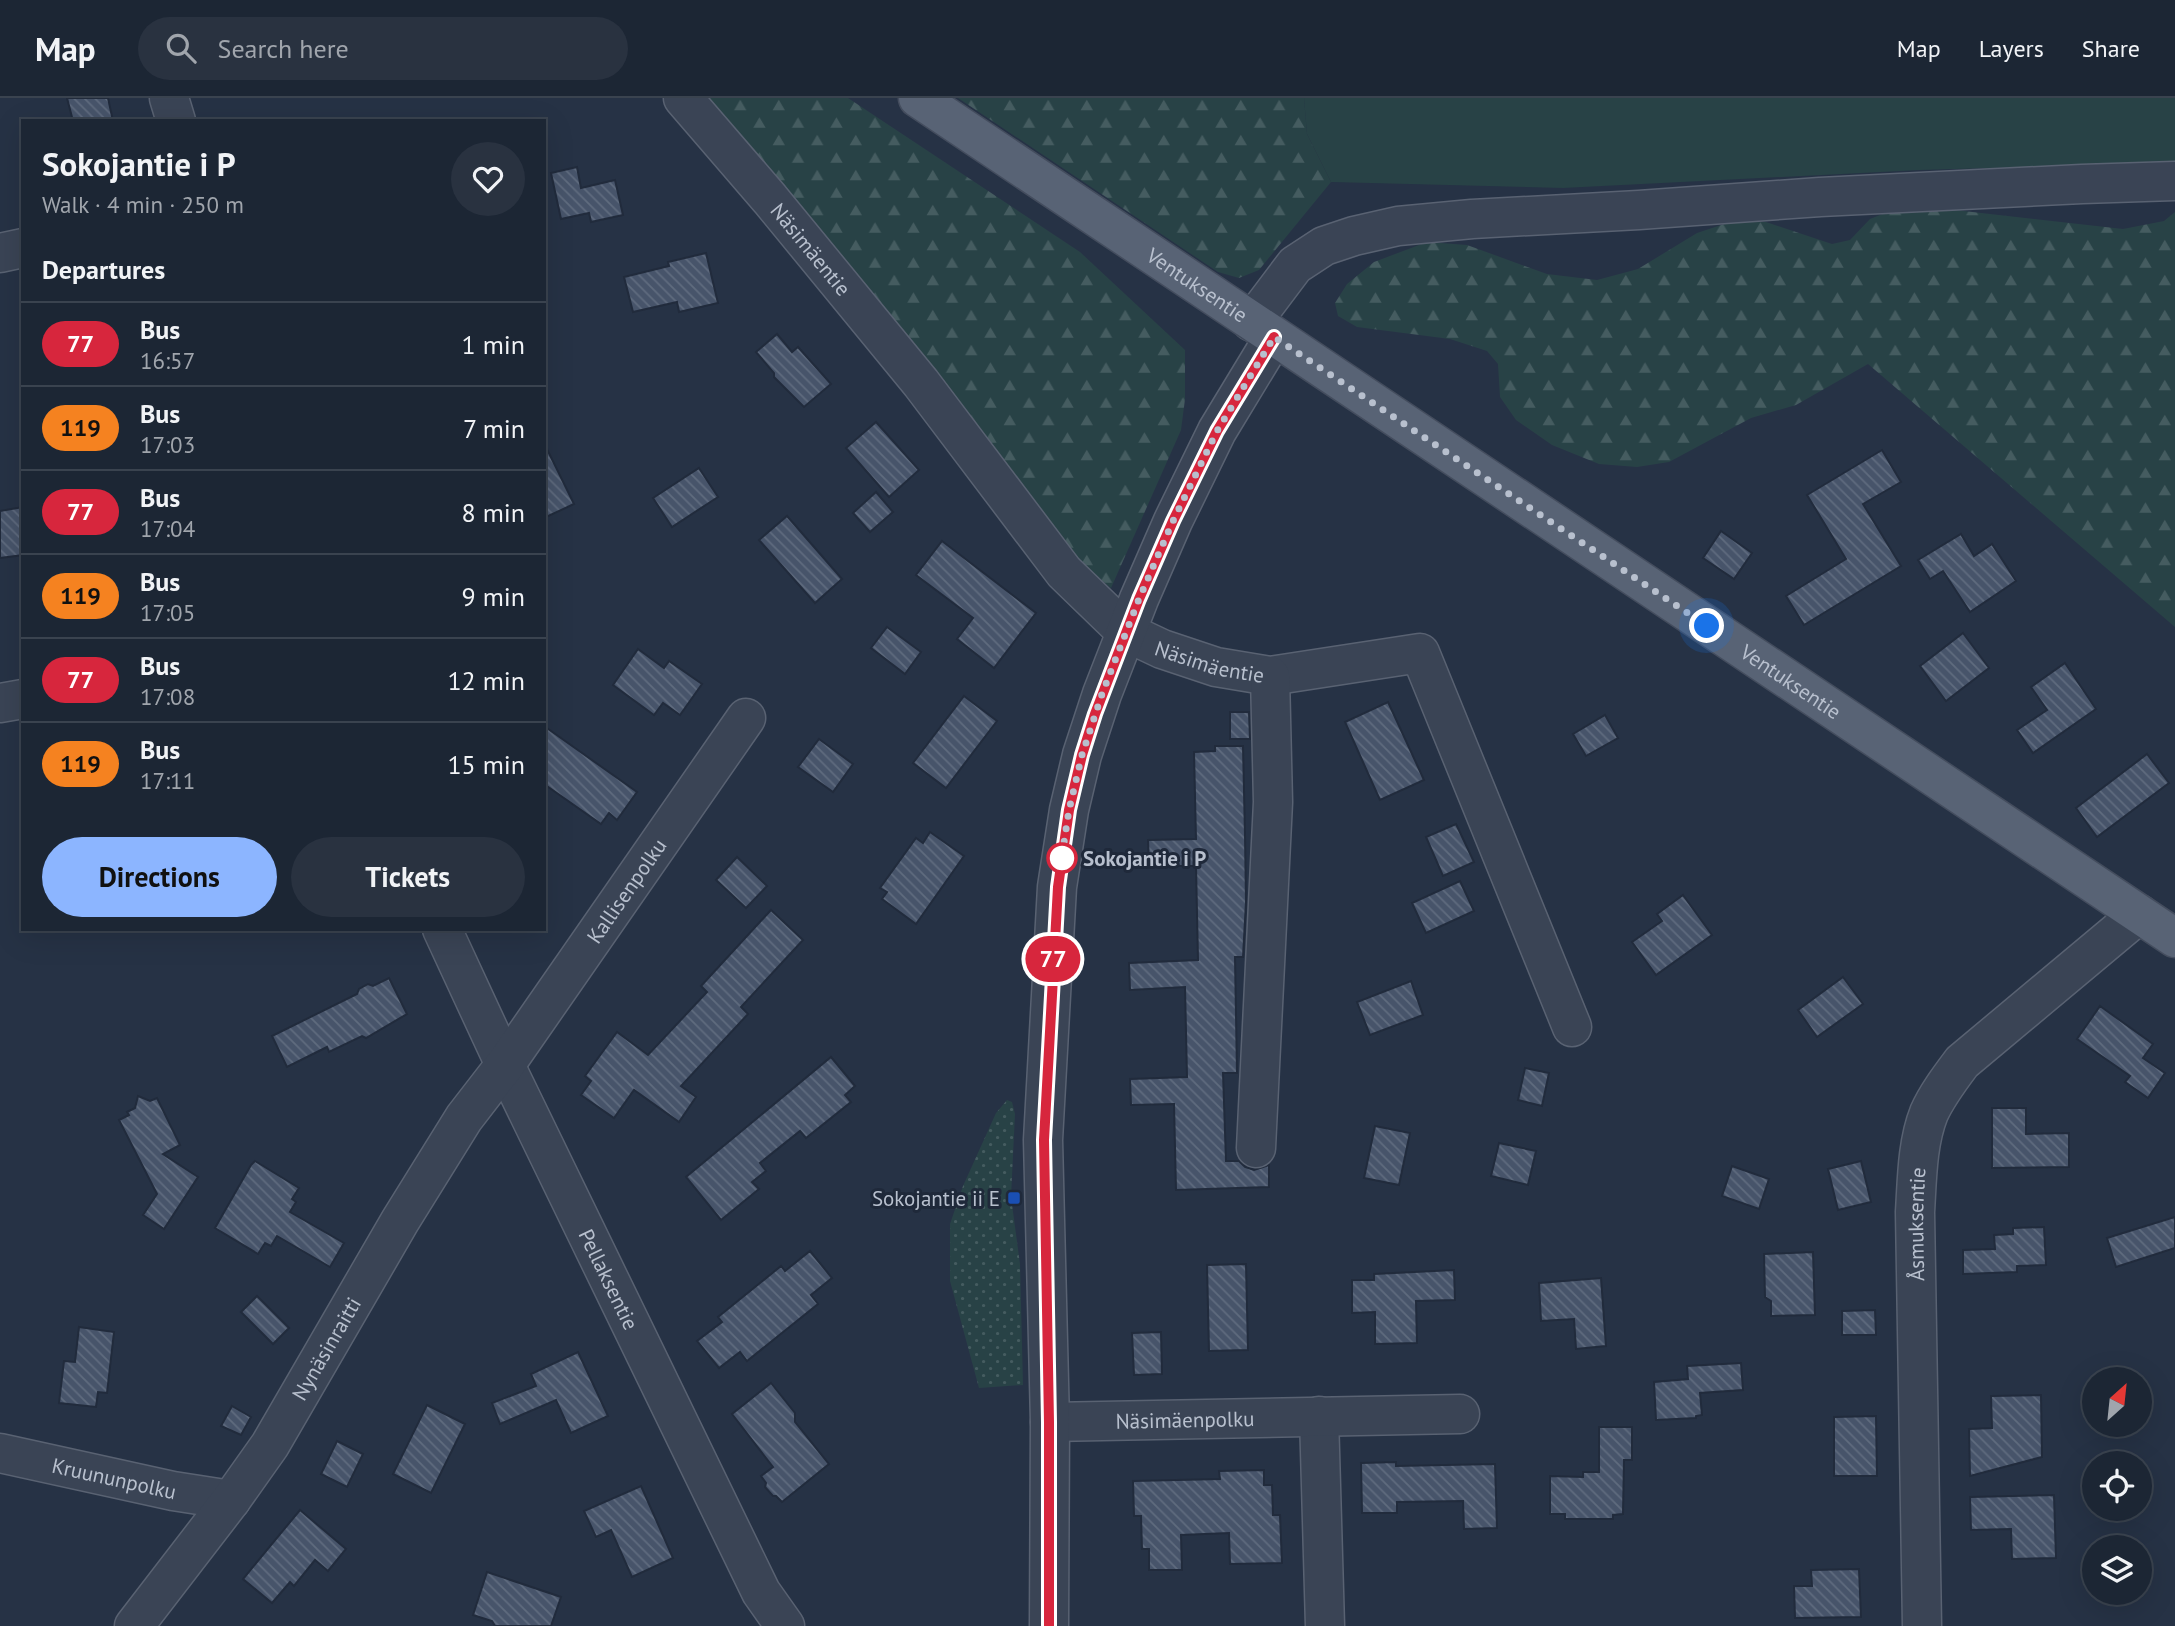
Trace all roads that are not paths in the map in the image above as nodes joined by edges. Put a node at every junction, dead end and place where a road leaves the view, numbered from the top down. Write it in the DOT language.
graph roads {
  1 [pos="169,98"];
  2 [pos="683,98"];
  3 [pos="918,98"];
  4 [pos="175,119"];
  5 [pos="2175,181"];
  6 [pos="21,248"];
  7 [pos="0,253"];
  8 [pos="1263,330"];
  9 [pos="1126,632"];
  10 [pos="1270,676"];
  11 [pos="21,699"];
  12 [pos="0,703"];
  13 [pos="746,718"];
  14 [pos="2139,915"];
  15 [pos="443,931"];
  16 [pos="2175,938"];
  17 [pos="1573,1027"];
  18 [pos="505,1065"];
  19 [pos="1256,1148"];
  20 [pos="1460,1414"];
  21 [pos="1319,1416"];
  22 [pos="1049,1422"];
  23 [pos="0,1453"];
  24 [pos="231,1500"];
  25 [pos="134,1626"];
  26 [pos="785,1626"];
  27 [pos="1049,1626"];
  28 [pos="1325,1626"];
  29 [pos="1922,1626"];
  1 -- 4 [label="street"];
  2 -- 9 [label="street, Näsimäentie"];
  3 -- 8 [label="main road, Ventuksentie"];
  5 -- 8 [label="street"];
  6 -- 7 [label="street"];
  8 -- 9 [label="street"];
  8 -- 14 [label="main road, Ventuksentie"];
  9 -- 10 [label="street, Näsimäentie"];
  9 -- 22 [label="street"];
  10 -- 17 [label="street, Näsimäentie"];
  10 -- 19 [label="street"];
  11 -- 12 [label="street"];
  13 -- 18 [label="street, Kallisenpolku"];
  14 -- 16 [label="main road, Ventuksentie"];
  14 -- 29 [label="street, Åsmuksentie"];
  15 -- 18 [label="street, Pellaksentie"];
  18 -- 24 [label="street, Nynäsinraitti"];
  18 -- 26 [label="street, Pellaksentie"];
  20 -- 21 [label="street, Näsimäenpolku"];
  21 -- 22 [label="street, Näsimäenpolku"];
  21 -- 28 [label="street"];
  22 -- 27 [label="street"];
  23 -- 24 [label="street, Kruununpolku"];
  24 -- 25 [label="street, Nynäsinraitti"];
}
